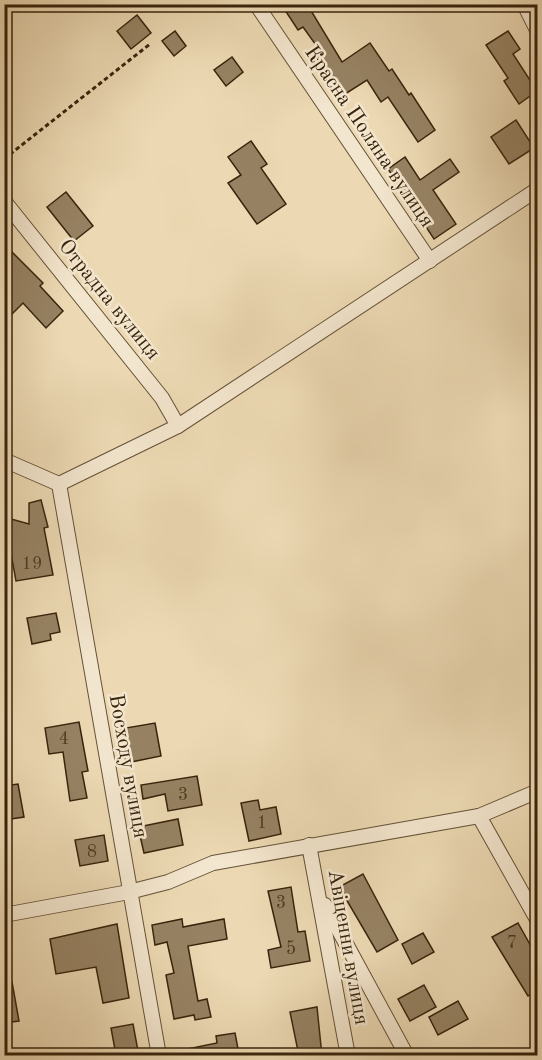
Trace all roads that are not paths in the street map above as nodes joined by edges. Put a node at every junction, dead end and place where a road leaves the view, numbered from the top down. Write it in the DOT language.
graph roads {
  1 [pos="256,4"];
  2 [pos="524,4"];
  3 [pos="537,32"];
  4 [pos="537,189"];
  5 [pos="4,201"];
  6 [pos="430,261"];
  7 [pos="178,426"];
  8 [pos="4,460"];
  9 [pos="59,484"];
  10 [pos="537,791"];
  11 [pos="479,816"];
  12 [pos="309,845"];
  13 [pos="129,892"];
  14 [pos="319,892"];
  15 [pos="4,915"];
  16 [pos="537,921"];
  17 [pos="159,1056"];
  18 [pos="348,1056"];
  19 [pos="407,1056"];
  1 -- 6 [label="street, Красна Поляна вулиця"];
  2 -- 3 [label="street"];
  4 -- 6 [label="street"];
  5 -- 7 [label="street, Отрадна вулиця"];
  6 -- 7 [label="street"];
  7 -- 9 [label="street"];
  8 -- 9 [label="street"];
  9 -- 13 [label="street, Восходу вулиця"];
  10 -- 11 [label="street"];
  11 -- 12 [label="street"];
  11 -- 16 [label="street"];
  12 -- 13 [label="street"];
  12 -- 14 [label="street, Авіценни вулиця"];
  13 -- 15 [label="street"];
  13 -- 17 [label="street, Восходу вулиця"];
  14 -- 18 [label="street, Авіценни вулиця"];
  14 -- 19 [label="street"];
}
